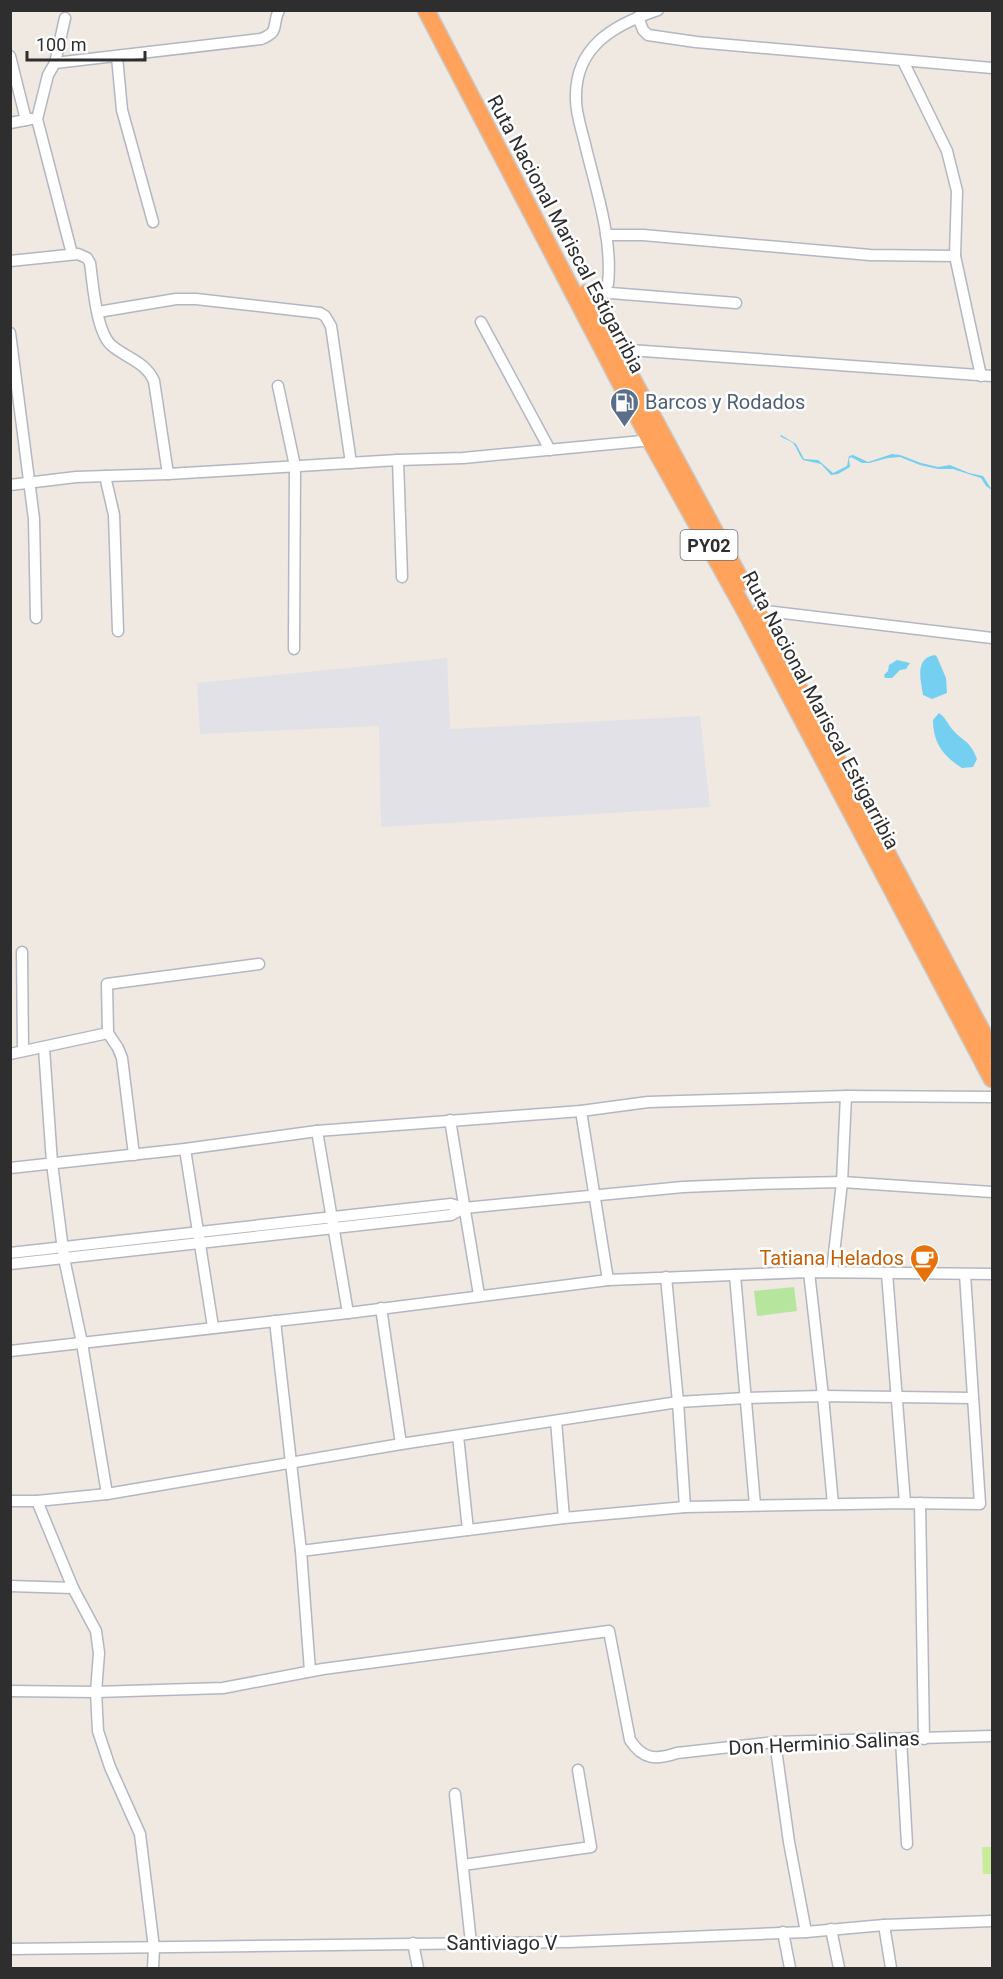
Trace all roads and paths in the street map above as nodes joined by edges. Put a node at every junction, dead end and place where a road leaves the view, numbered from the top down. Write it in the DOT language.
graph roads {
  1 [pos="279,10"];
  2 [pos="426,10"];
  3 [pos="438,10"];
  4 [pos="658,10"];
  5 [pos="638,17"];
  6 [pos="65,18"];
  7 [pos="10,56"];
  8 [pos="117,57"];
  9 [pos="903,61"];
  10 [pos="55,63"];
  11 [pos="993,68"];
  12 [pos="32,119"];
  13 [pos="10,123"];
  14 [pos="153,222"];
  15 [pos="606,235"];
  16 [pos="72,254"];
  17 [pos="955,256"];
  18 [pos="10,261"];
  19 [pos="594,296"];
  20 [pos="736,303"];
  21 [pos="98,312"];
  22 [pos="481,322"];
  23 [pos="10,333"];
  24 [pos="616,349"];
  25 [pos="987,376"];
  26 [pos="278,386"];
  27 [pos="656,439"];
  28 [pos="550,450"];
  29 [pos="398,460"];
  30 [pos="351,463"];
  31 [pos="295,466"];
  32 [pos="168,474"];
  33 [pos="105,476"];
  34 [pos="31,482"];
  35 [pos="10,485"];
  36 [pos="402,577"];
  37 [pos="758,610"];
  38 [pos="36,618"];
  39 [pos="118,631"];
  40 [pos="993,638"];
  41 [pos="294,649"];
  42 [pos="22,952"];
  43 [pos="259,964"];
  44 [pos="986,1025"];
  45 [pos="108,1033"];
  46 [pos="44,1047"];
  47 [pos="993,1050"];
  48 [pos="22,1052"];
  49 [pos="10,1054"];
  50 [pos="993,1080"];
  51 [pos="846,1096"];
  52 [pos="993,1097"];
  53 [pos="581,1112"];
  54 [pos="450,1120"];
  55 [pos="317,1131"];
  56 [pos="185,1149"];
  57 [pos="134,1155"];
  58 [pos="52,1163"];
  59 [pos="10,1168"];
  60 [pos="842,1182"];
  61 [pos="993,1192"];
  62 [pos="595,1195"];
  63 [pos="464,1208"];
  64 [pos="333,1222"];
  65 [pos="199,1239"];
  66 [pos="10,1253"];
  67 [pos="64,1253"];
  68 [pos="10,1264"];
  69 [pos="808,1272"];
  70 [pos="832,1272"];
  71 [pos="887,1273"];
  72 [pos="964,1274"];
  73 [pos="993,1274"];
  74 [pos="735,1275"];
  75 [pos="666,1277"];
  76 [pos="608,1280"];
  77 [pos="478,1295"];
  78 [pos="381,1308"];
  79 [pos="348,1313"];
  80 [pos="275,1321"];
  81 [pos="213,1327"];
  82 [pos="82,1343"];
  83 [pos="10,1351"];
  84 [pos="823,1396"];
  85 [pos="897,1397"];
  86 [pos="746,1398"];
  87 [pos="972,1398"];
  88 [pos="678,1402"];
  89 [pos="556,1421"];
  90 [pos="458,1436"];
  91 [pos="401,1444"];
  92 [pos="290,1462"];
  93 [pos="106,1494"];
  94 [pos="10,1501"];
  95 [pos="37,1501"];
  96 [pos="905,1503"];
  97 [pos="920,1503"];
  98 [pos="833,1504"];
  99 [pos="755,1505"];
  100 [pos="685,1507"];
  101 [pos="564,1518"];
  102 [pos="468,1530"];
  103 [pos="301,1551"];
  104 [pos="10,1586"];
  105 [pos="74,1588"];
  106 [pos="310,1671"];
  107 [pos="10,1691"];
  108 [pos="96,1692"];
  109 [pos="993,1737"];
  110 [pos="901,1739"];
  111 [pos="924,1739"];
  112 [pos="775,1742"];
  113 [pos="578,1770"];
  114 [pos="456,1794"];
  115 [pos="908,1844"];
  116 [pos="463,1865"];
  117 [pos="993,1921"];
  118 [pos="884,1924"];
  119 [pos="831,1929"];
  120 [pos="783,1932"];
  121 [pos="806,1932"];
  122 [pos="471,1942"];
  123 [pos="413,1943"];
  124 [pos="154,1948"];
  125 [pos="10,1949"];
  126 [pos="153,1968"];
  127 [pos="418,1968"];
  128 [pos="790,1968"];
  129 [pos="839,1968"];
  130 [pos="891,1968"];
  1 -- 8 [label="street"];
  2 -- 27 [label="highway, Ruta Nacional Mariscal Estigarribia / PY02"];
  3 -- 19 [label="highway, Ruta Nacional Mariscal Estigarribia / PY02"];
  4 -- 5 [label="street"];
  5 -- 9 [label="street"];
  5 -- 15 [label="street"];
  6 -- 10 [label="street"];
  7 -- 12 [label="street"];
  8 -- 10 [label="street"];
  8 -- 14 [label="street"];
  9 -- 11 [label="street"];
  9 -- 17 [label="street"];
  10 -- 12 [label="street"];
  12 -- 13 [label="street"];
  12 -- 16 [label="street"];
  15 -- 17 [label="street"];
  15 -- 19 [label="street"];
  16 -- 18 [label="street"];
  16 -- 21 [label="street"];
  17 -- 25 [label="street"];
  19 -- 20 [label="street"];
  19 -- 24 [label="highway, Ruta Nacional Mariscal Estigarribia / PY02"];
  21 -- 30 [label="street"];
  21 -- 32 [label="street"];
  22 -- 28 [label="street"];
  23 -- 34 [label="street"];
  24 -- 25 [label="street"];
  24 -- 27 [label="highway, Ruta Nacional Mariscal Estigarribia / PY02"];
  26 -- 31 [label="street"];
  27 -- 28 [label="street"];
  27 -- 37 [label="highway, Ruta Nacional Mariscal Estigarribia / PY02"];
  27 -- 50 [label="highway, Ruta Nacional Mariscal Estigarribia / PY02"];
  28 -- 29 [label="street"];
  29 -- 30 [label="street"];
  29 -- 36 [label="street"];
  30 -- 31 [label="street"];
  31 -- 32 [label="street"];
  31 -- 41 [label="street"];
  32 -- 33 [label="street"];
  33 -- 34 [label="street"];
  33 -- 39 [label="street"];
  34 -- 35 [label="street"];
  34 -- 38 [label="street"];
  37 -- 40 [label="street"];
  37 -- 44 [label="highway, Ruta Nacional Mariscal Estigarribia / PY02"];
  42 -- 48 [label="street"];
  43 -- 45 [label="street"];
  44 -- 47 [label="highway, Ruta Nacional Mariscal Estigarribia / PY02"];
  45 -- 46 [label="street"];
  45 -- 57 [label="street"];
  46 -- 48 [label="street"];
  46 -- 58 [label="street"];
  48 -- 49 [label="street"];
  51 -- 52 [label="street"];
  51 -- 53 [label="street"];
  51 -- 60 [label="street"];
  53 -- 54 [label="street"];
  53 -- 62 [label="street"];
  54 -- 55 [label="street"];
  54 -- 63 [label="street"];
  55 -- 56 [label="street"];
  55 -- 64 [label="street"];
  56 -- 57 [label="street"];
  56 -- 65 [label="street"];
  57 -- 58 [label="street"];
  58 -- 59 [label="street"];
  58 -- 67 [label="street"];
  60 -- 61 [label="street"];
  60 -- 62 [label="street"];
  60 -- 70 [label="street"];
  62 -- 63 [label="street"];
  62 -- 76 [label="street"];
  63 -- 64 [label="street"];
  63 -- 77 [label="street"];
  64 -- 65 [label="street"];
  64 -- 79 [label="street"];
  65 -- 67 [label="street"];
  65 -- 81 [label="street"];
  66 -- 67 [label="street"];
  67 -- 68 [label="street"];
  67 -- 82 [label="street"];
  69 -- 70 [label="street"];
  69 -- 74 [label="street"];
  69 -- 84 [label="street"];
  70 -- 71 [label="street"];
  71 -- 72 [label="street"];
  71 -- 85 [label="street"];
  72 -- 73 [label="street"];
  72 -- 87 [label="street"];
  74 -- 75 [label="street"];
  74 -- 86 [label="street"];
  75 -- 76 [label="street"];
  75 -- 88 [label="street"];
  76 -- 77 [label="street"];
  77 -- 78 [label="street"];
  78 -- 79 [label="street"];
  78 -- 91 [label="street"];
  79 -- 80 [label="street"];
  80 -- 81 [label="street"];
  80 -- 92 [label="street"];
  81 -- 82 [label="street"];
  82 -- 83 [label="street"];
  82 -- 93 [label="street"];
  84 -- 85 [label="street"];
  84 -- 86 [label="street"];
  84 -- 98 [label="street"];
  85 -- 87 [label="street"];
  85 -- 96 [label="street"];
  86 -- 88 [label="street"];
  86 -- 99 [label="street"];
  87 -- 97 [label="street"];
  88 -- 89 [label="street"];
  88 -- 100 [label="street"];
  89 -- 90 [label="street"];
  89 -- 101 [label="street"];
  90 -- 91 [label="street"];
  90 -- 102 [label="street"];
  91 -- 92 [label="street"];
  92 -- 93 [label="street"];
  92 -- 103 [label="street"];
  93 -- 95 [label="street"];
  94 -- 95 [label="street"];
  95 -- 105 [label="street"];
  96 -- 97 [label="street"];
  96 -- 98 [label="street"];
  97 -- 111 [label="street"];
  98 -- 99 [label="street"];
  99 -- 100 [label="street"];
  100 -- 101 [label="street"];
  101 -- 102 [label="street"];
  102 -- 103 [label="street"];
  103 -- 106 [label="street"];
  104 -- 105 [label="street"];
  105 -- 108 [label="street"];
  106 -- 108 [label="street"];
  106 -- 112 [label="street, Don Herminio Salinas"];
  107 -- 108 [label="street"];
  108 -- 124 [label="street"];
  109 -- 111 [label="street, Don Herminio Salinas"];
  110 -- 111 [label="street, Don Herminio Salinas"];
  110 -- 112 [label="street, Don Herminio Salinas"];
  110 -- 115 [label="street"];
  112 -- 121 [label="street"];
  113 -- 116 [label="street"];
  114 -- 116 [label="street"];
  116 -- 122 [label="street"];
  117 -- 118 [label="street, Santiviago V"];
  118 -- 119 [label="street, Santiviago V"];
  118 -- 130 [label="street"];
  119 -- 121 [label="street, Santiviago V"];
  119 -- 129 [label="street"];
  120 -- 121 [label="street, Santiviago V"];
  120 -- 122 [label="street, Santiviago V"];
  120 -- 128 [label="street"];
  122 -- 123 [label="street, Santiviago V"];
  123 -- 124 [label="street, Santiviago V"];
  123 -- 127 [label="street"];
  124 -- 125 [label="street, Santiviago V"];
  124 -- 126 [label="street"];
}
